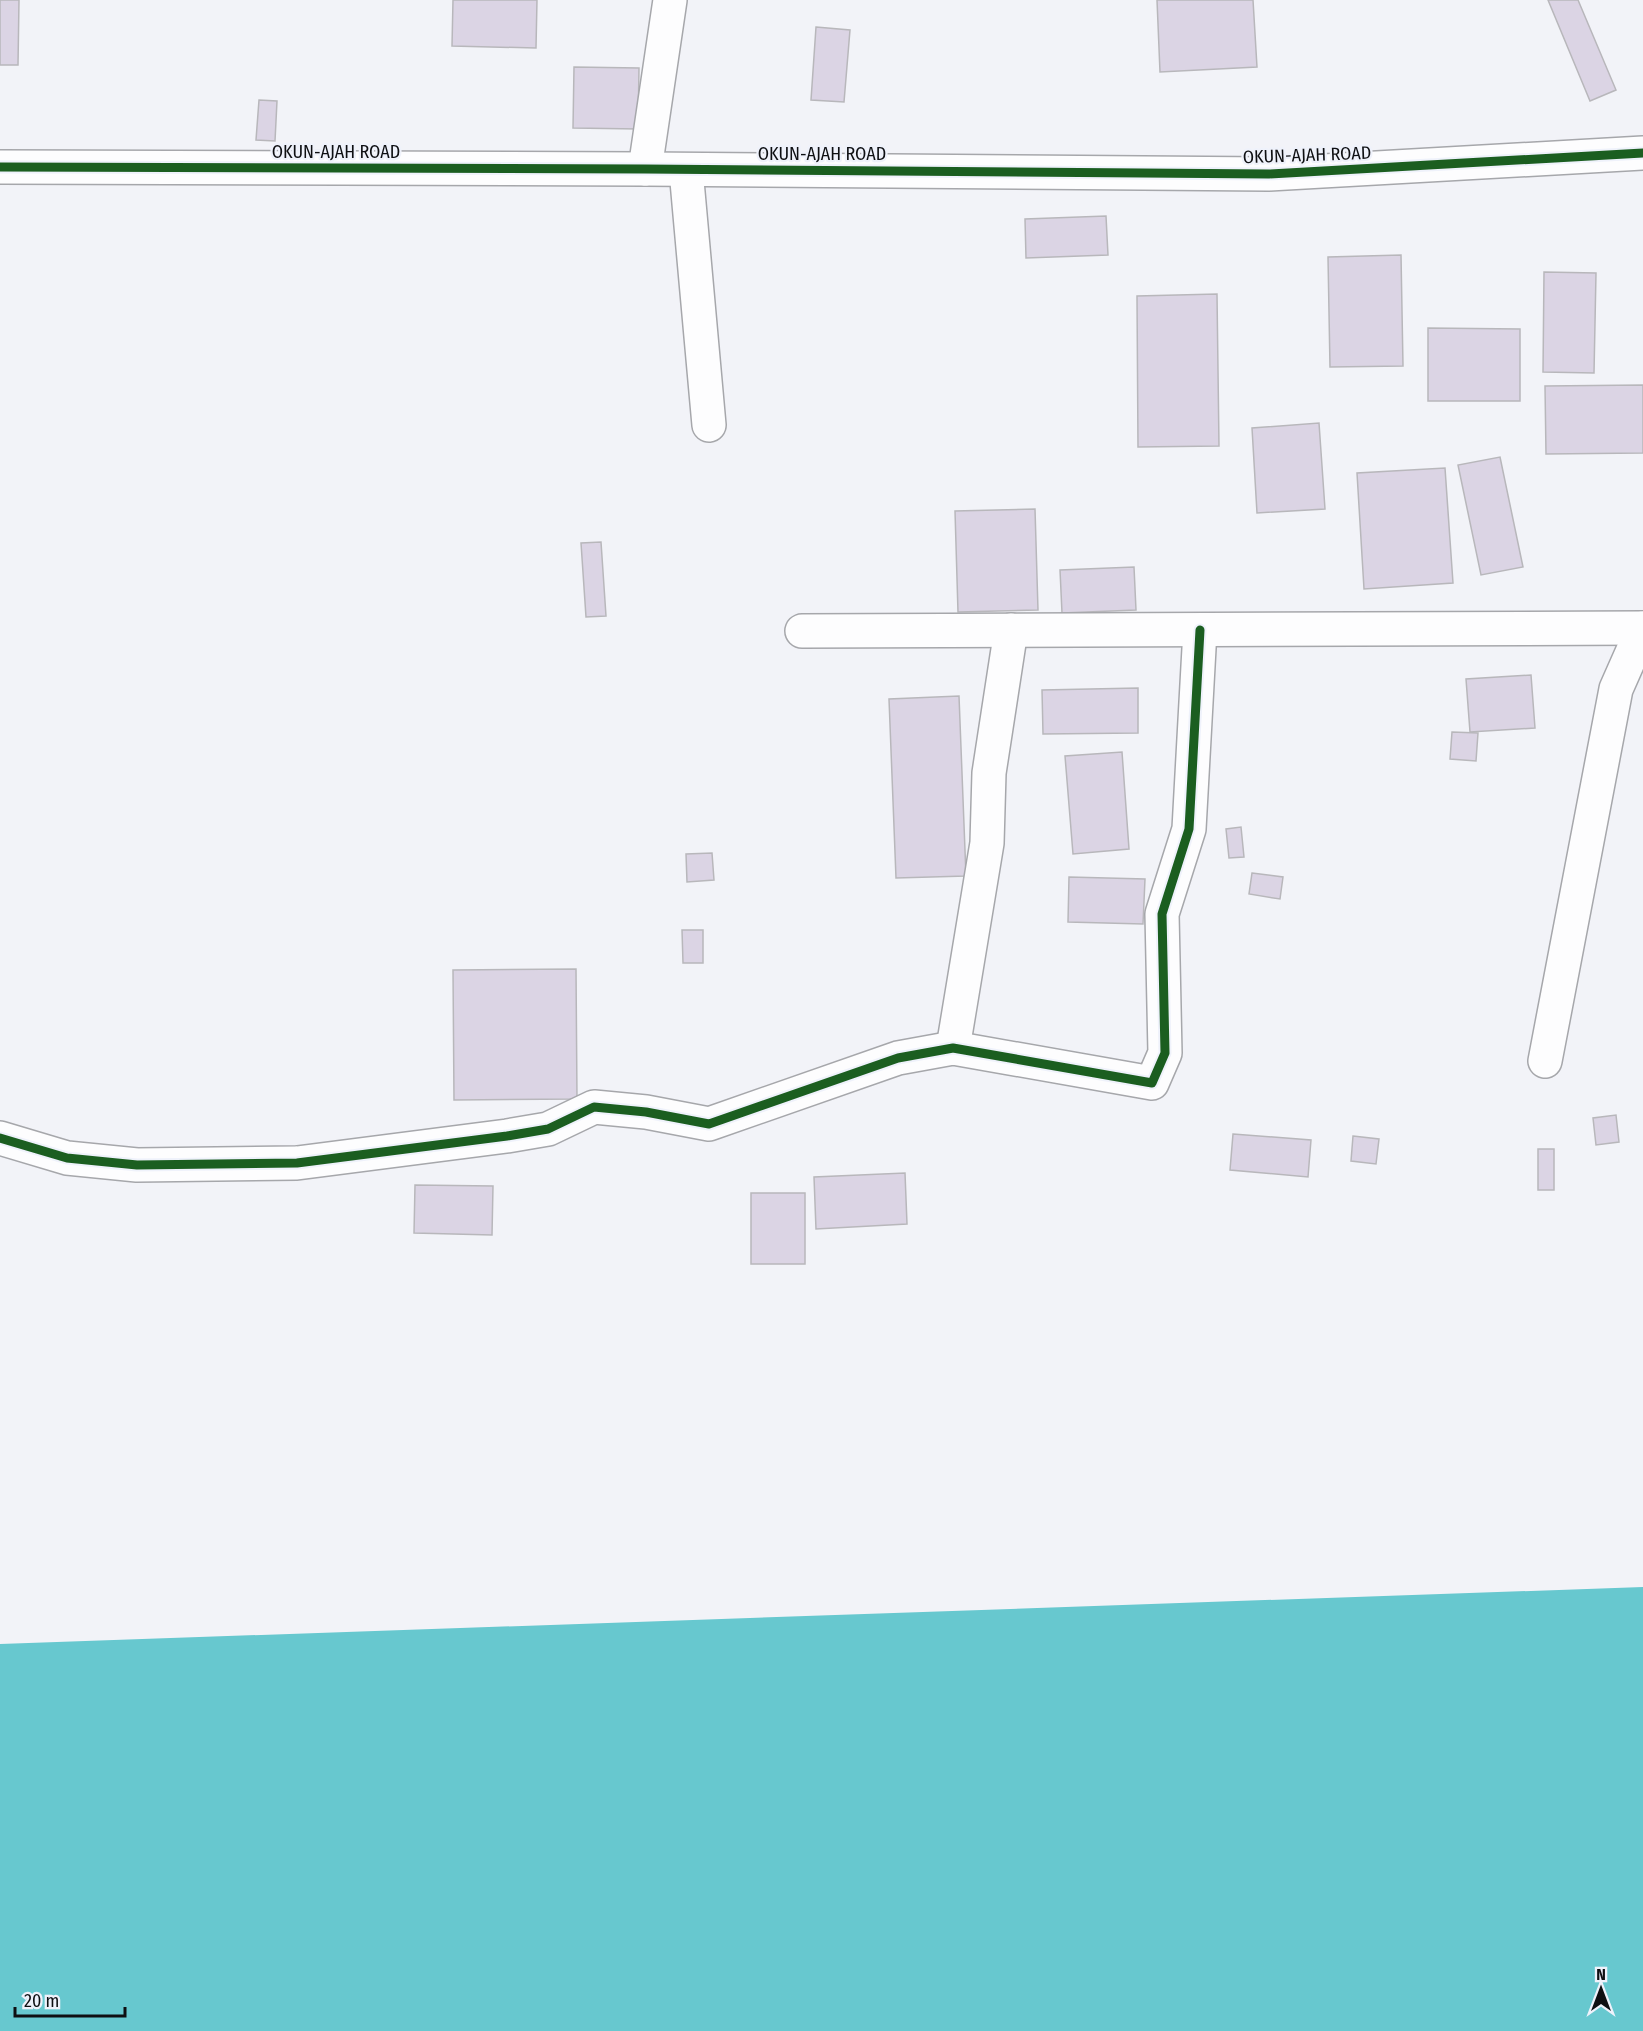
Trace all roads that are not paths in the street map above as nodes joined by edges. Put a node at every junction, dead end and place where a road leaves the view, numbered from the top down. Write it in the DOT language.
graph roads {
  1 [pos="670,0"];
  2 [pos="1643,153"];
  3 [pos="0,167"];
  4 [pos="645,169"];
  5 [pos="686,170"];
  6 [pos="709,424"];
  7 [pos="1643,628"];
  8 [pos="1011,630"];
  9 [pos="1200,630"];
  10 [pos="802,631"];
  11 [pos="953,1048"];
  12 [pos="1545,1060"];
  13 [pos="0,1138"];
  1 -- 4 [label="street"];
  2 -- 5 [label="street, OKUN-AJAH ROAD"];
  3 -- 4 [label="street, OKUN-AJAH ROAD"];
  4 -- 5 [label="street, OKUN-AJAH ROAD"];
  5 -- 6 [label="street"];
  7 -- 9 [label="street"];
  7 -- 12 [label="street"];
  8 -- 9 [label="street"];
  8 -- 10 [label="street"];
  8 -- 11 [label="street"];
  9 -- 11 [label="street"];
  11 -- 13 [label="street"];
}
